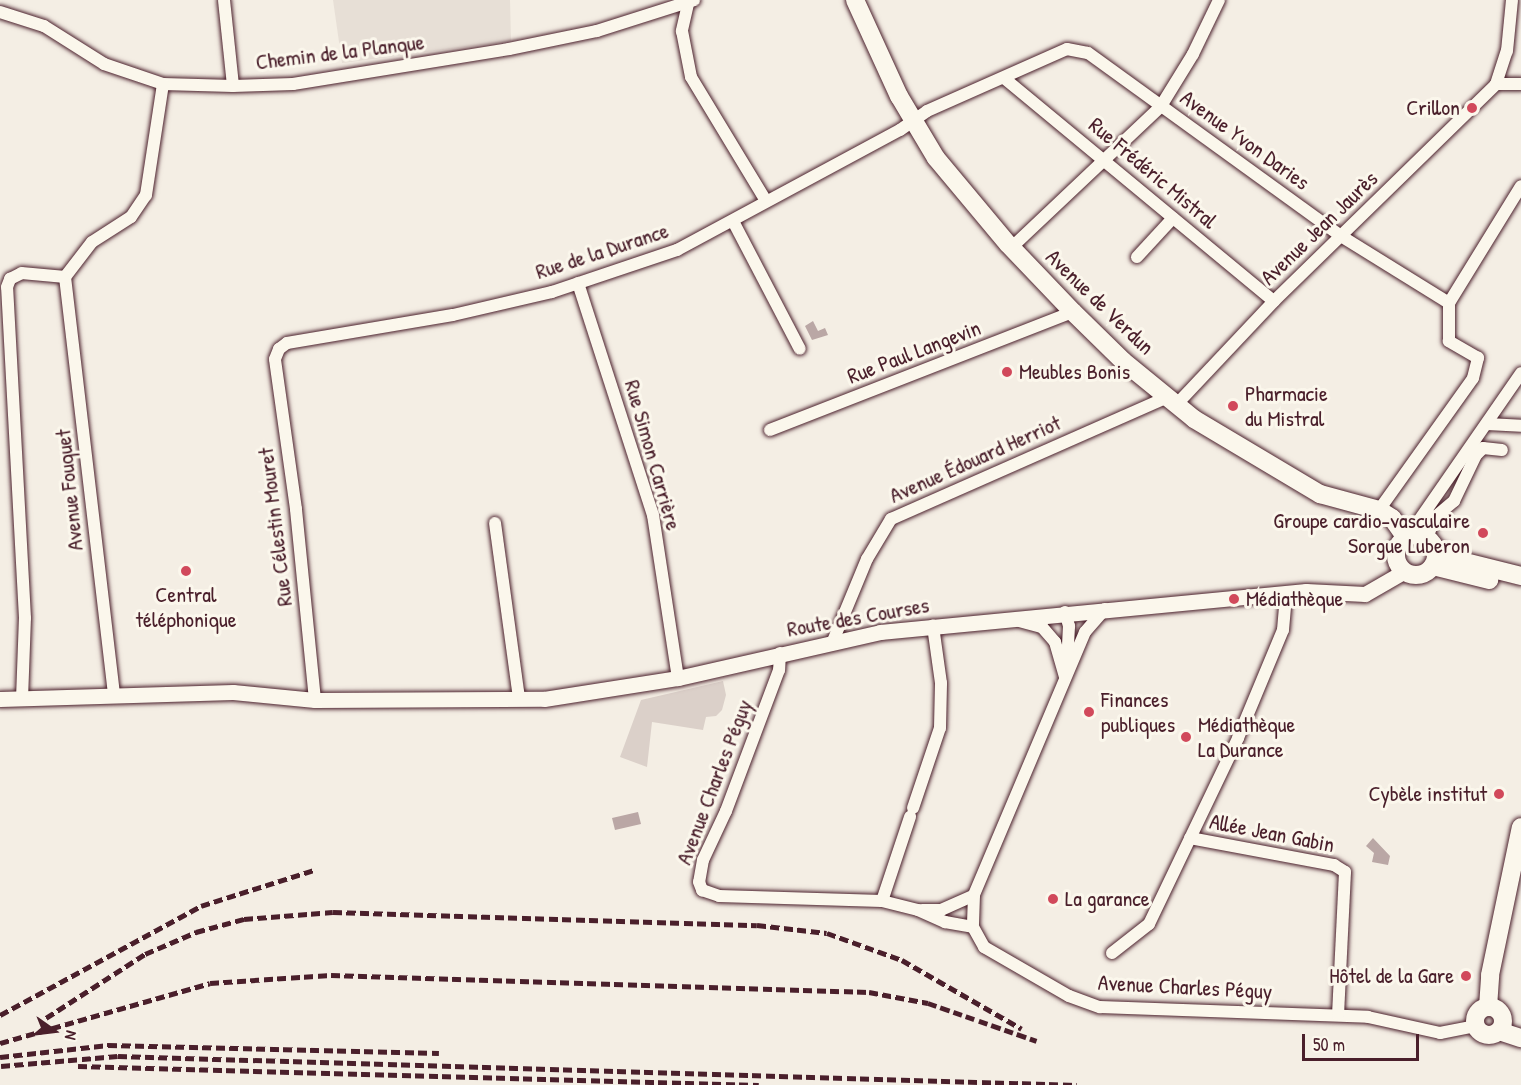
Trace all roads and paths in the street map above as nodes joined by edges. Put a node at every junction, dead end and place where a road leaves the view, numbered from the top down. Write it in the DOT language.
graph roads {
  1 [pos="225,0"];
  2 [pos="855,0"];
  3 [pos="1219,0"];
  4 [pos="1512,0"];
  5 [pos="691,2"];
  6 [pos="0,12"];
  7 [pos="1077,49"];
  8 [pos="1004,78"];
  9 [pos="163,84"];
  10 [pos="1496,84"];
  11 [pos="1521,84"];
  12 [pos="233,86"];
  13 [pos="1161,106"];
  14 [pos="913,121"];
  15 [pos="1104,160"];
  16 [pos="1521,186"];
  17 [pos="766,201"];
  18 [pos="1173,218"];
  19 [pos="733,220"];
  20 [pos="1341,236"];
  21 [pos="1011,248"];
  22 [pos="1137,257"];
  23 [pos="65,277"];
  24 [pos="578,283"];
  25 [pos="1274,301"];
  26 [pos="1449,303"];
  27 [pos="1073,312"];
  28 [pos="800,349"];
  29 [pos="279,350"];
  30 [pos="1521,373"];
  31 [pos="1172,401"];
  32 [pos="1487,424"];
  33 [pos="1521,426"];
  34 [pos="770,430"];
  35 [pos="1502,450"];
  36 [pos="1379,510"];
  37 [pos="495,523"];
  38 [pos="1424,545"];
  39 [pos="1405,571"];
  40 [pos="1521,576"];
  41 [pos="1521,586"];
  42 [pos="1286,593"];
  43 [pos="1105,609"];
  44 [pos="1065,612"];
  45 [pos="1009,618"];
  46 [pos="933,626"];
  47 [pos="833,641"];
  48 [pos="780,653"];
  49 [pos="1067,674"];
  50 [pos="678,678"];
  51 [pos="114,697"];
  52 [pos="0,699"];
  53 [pos="22,699"];
  54 [pos="519,699"];
  55 [pos="315,700"];
  56 [pos="1521,827"];
  57 [pos="1190,838"];
  58 [pos="1519,849"];
  59 [pos="974,895"];
  60 [pos="882,901"];
  61 [pos="918,910"];
  62 [pos="973,927"];
  63 [pos="1112,953"];
  64 [pos="1488,1007"];
  65 [pos="1338,1015"];
  66 [pos="1476,1026"];
  67 [pos="1501,1026"];
  68 [pos="1521,1029"];
  69 [pos="1521,1038"];
  1 -- 12 [label="street"];
  2 -- 14 [label="main road, Avenue de Verdun"];
  3 -- 13 [label="street"];
  4 -- 10 [label="street"];
  5 -- 12 [label="street, Chemin de la Planque"];
  5 -- 17 [label="street"];
  6 -- 9 [label="street, Chemin de la Planque"];
  7 -- 8 [label="street, Rue de la Durance"];
  7 -- 13 [label="street, Avenue Yvon Daries"];
  8 -- 14 [label="street, Rue de la Durance"];
  8 -- 15 [label="street, Rue Frédéric Mistral"];
  9 -- 12 [label="street, Chemin de la Planque"];
  9 -- 23 [label="street"];
  10 -- 11 [label="street"];
  10 -- 20 [label="street, Avenue Jean Jaurès"];
  13 -- 15 [label="street"];
  13 -- 20 [label="street, Avenue Yvon Daries"];
  14 -- 17 [label="street, Rue de la Durance"];
  14 -- 21 [label="main road, Avenue de Verdun"];
  15 -- 18 [label="street, Rue Frédéric Mistral"];
  15 -- 21 [label="street"];
  16 -- 26 [label="street"];
  17 -- 19 [label="street, Rue de la Durance"];
  18 -- 22 [label="street"];
  18 -- 25 [label="street, Rue Frédéric Mistral"];
  19 -- 24 [label="street, Rue de la Durance"];
  19 -- 28 [label="street"];
  20 -- 25 [label="street, Avenue Jean Jaurès"];
  20 -- 26 [label="street, Avenue Yvon Daries"];
  21 -- 27 [label="main road, Avenue de Verdun"];
  23 -- 51 [label="street, Avenue Fouquet"];
  23 -- 53 [label="street"];
  24 -- 29 [label="street, Rue de la Durance"];
  24 -- 50 [label="street, Rue Simon Carrière"];
  25 -- 31 [label="street, Avenue Jean Jaurès"];
  26 -- 36 [label="street"];
  27 -- 31 [label="main road, Avenue de Verdun"];
  27 -- 34 [label="street, Rue Paul Langevin"];
  29 -- 55 [label="street, Rue Célestin Mouret"];
  30 -- 32 [label="street"];
  31 -- 36 [label="main road, Avenue de Verdun"];
  31 -- 47 [label="street, Avenue Édouard Herriot"];
  32 -- 33 [label="street"];
  32 -- 38 [label="street"];
  35 -- 38 [label="street"];
  36 -- 38 [label="main road, Avenue de Verdun"];
  37 -- 54 [label="street"];
  38 -- 39 [label="main road"];
  38 -- 39 [label="main road"];
  38 -- 40 [label="main road"];
  38 -- 41 [label="main road"];
  39 -- 42 [label="street, Route des Courses"];
  42 -- 43 [label="street, Route des Courses"];
  42 -- 57 [label="street"];
  43 -- 44 [label="street, Route des Courses"];
  43 -- 49 [label="street"];
  44 -- 45 [label="street, Route des Courses"];
  44 -- 49 [label="street"];
  45 -- 46 [label="street, Route des Courses"];
  45 -- 49 [label="street"];
  46 -- 47 [label="street, Route des Courses"];
  46 -- 60 [label="street"];
  47 -- 48 [label="street, Route des Courses"];
  48 -- 50 [label="street, Route des Courses"];
  48 -- 60 [label="street, Avenue Charles Péguy"];
  49 -- 59 [label="street"];
  50 -- 54 [label="street, Route des Courses"];
  51 -- 53 [label="street, Route des Courses"];
  51 -- 55 [label="street, Route des Courses"];
  52 -- 53 [label="street, Route des Courses"];
  54 -- 55 [label="street, Route des Courses"];
  56 -- 58 [label="main road"];
  57 -- 63 [label="street"];
  57 -- 65 [label="street, Allée Jean Gabin"];
  58 -- 64 [label="main road"];
  59 -- 61 [label="street, Avenue Charles Péguy"];
  59 -- 62 [label="street"];
  60 -- 61 [label="street, Avenue Charles Péguy"];
  61 -- 62 [label="street, Avenue Charles Péguy"];
  62 -- 65 [label="street, Avenue Charles Péguy"];
  64 -- 66 [label="main road"];
  64 -- 67 [label="main road"];
  65 -- 66 [label="street, Avenue Charles Péguy"];
  66 -- 67 [label="main road"];
  67 -- 68 [label="main road"];
  67 -- 69 [label="main road"];
}
